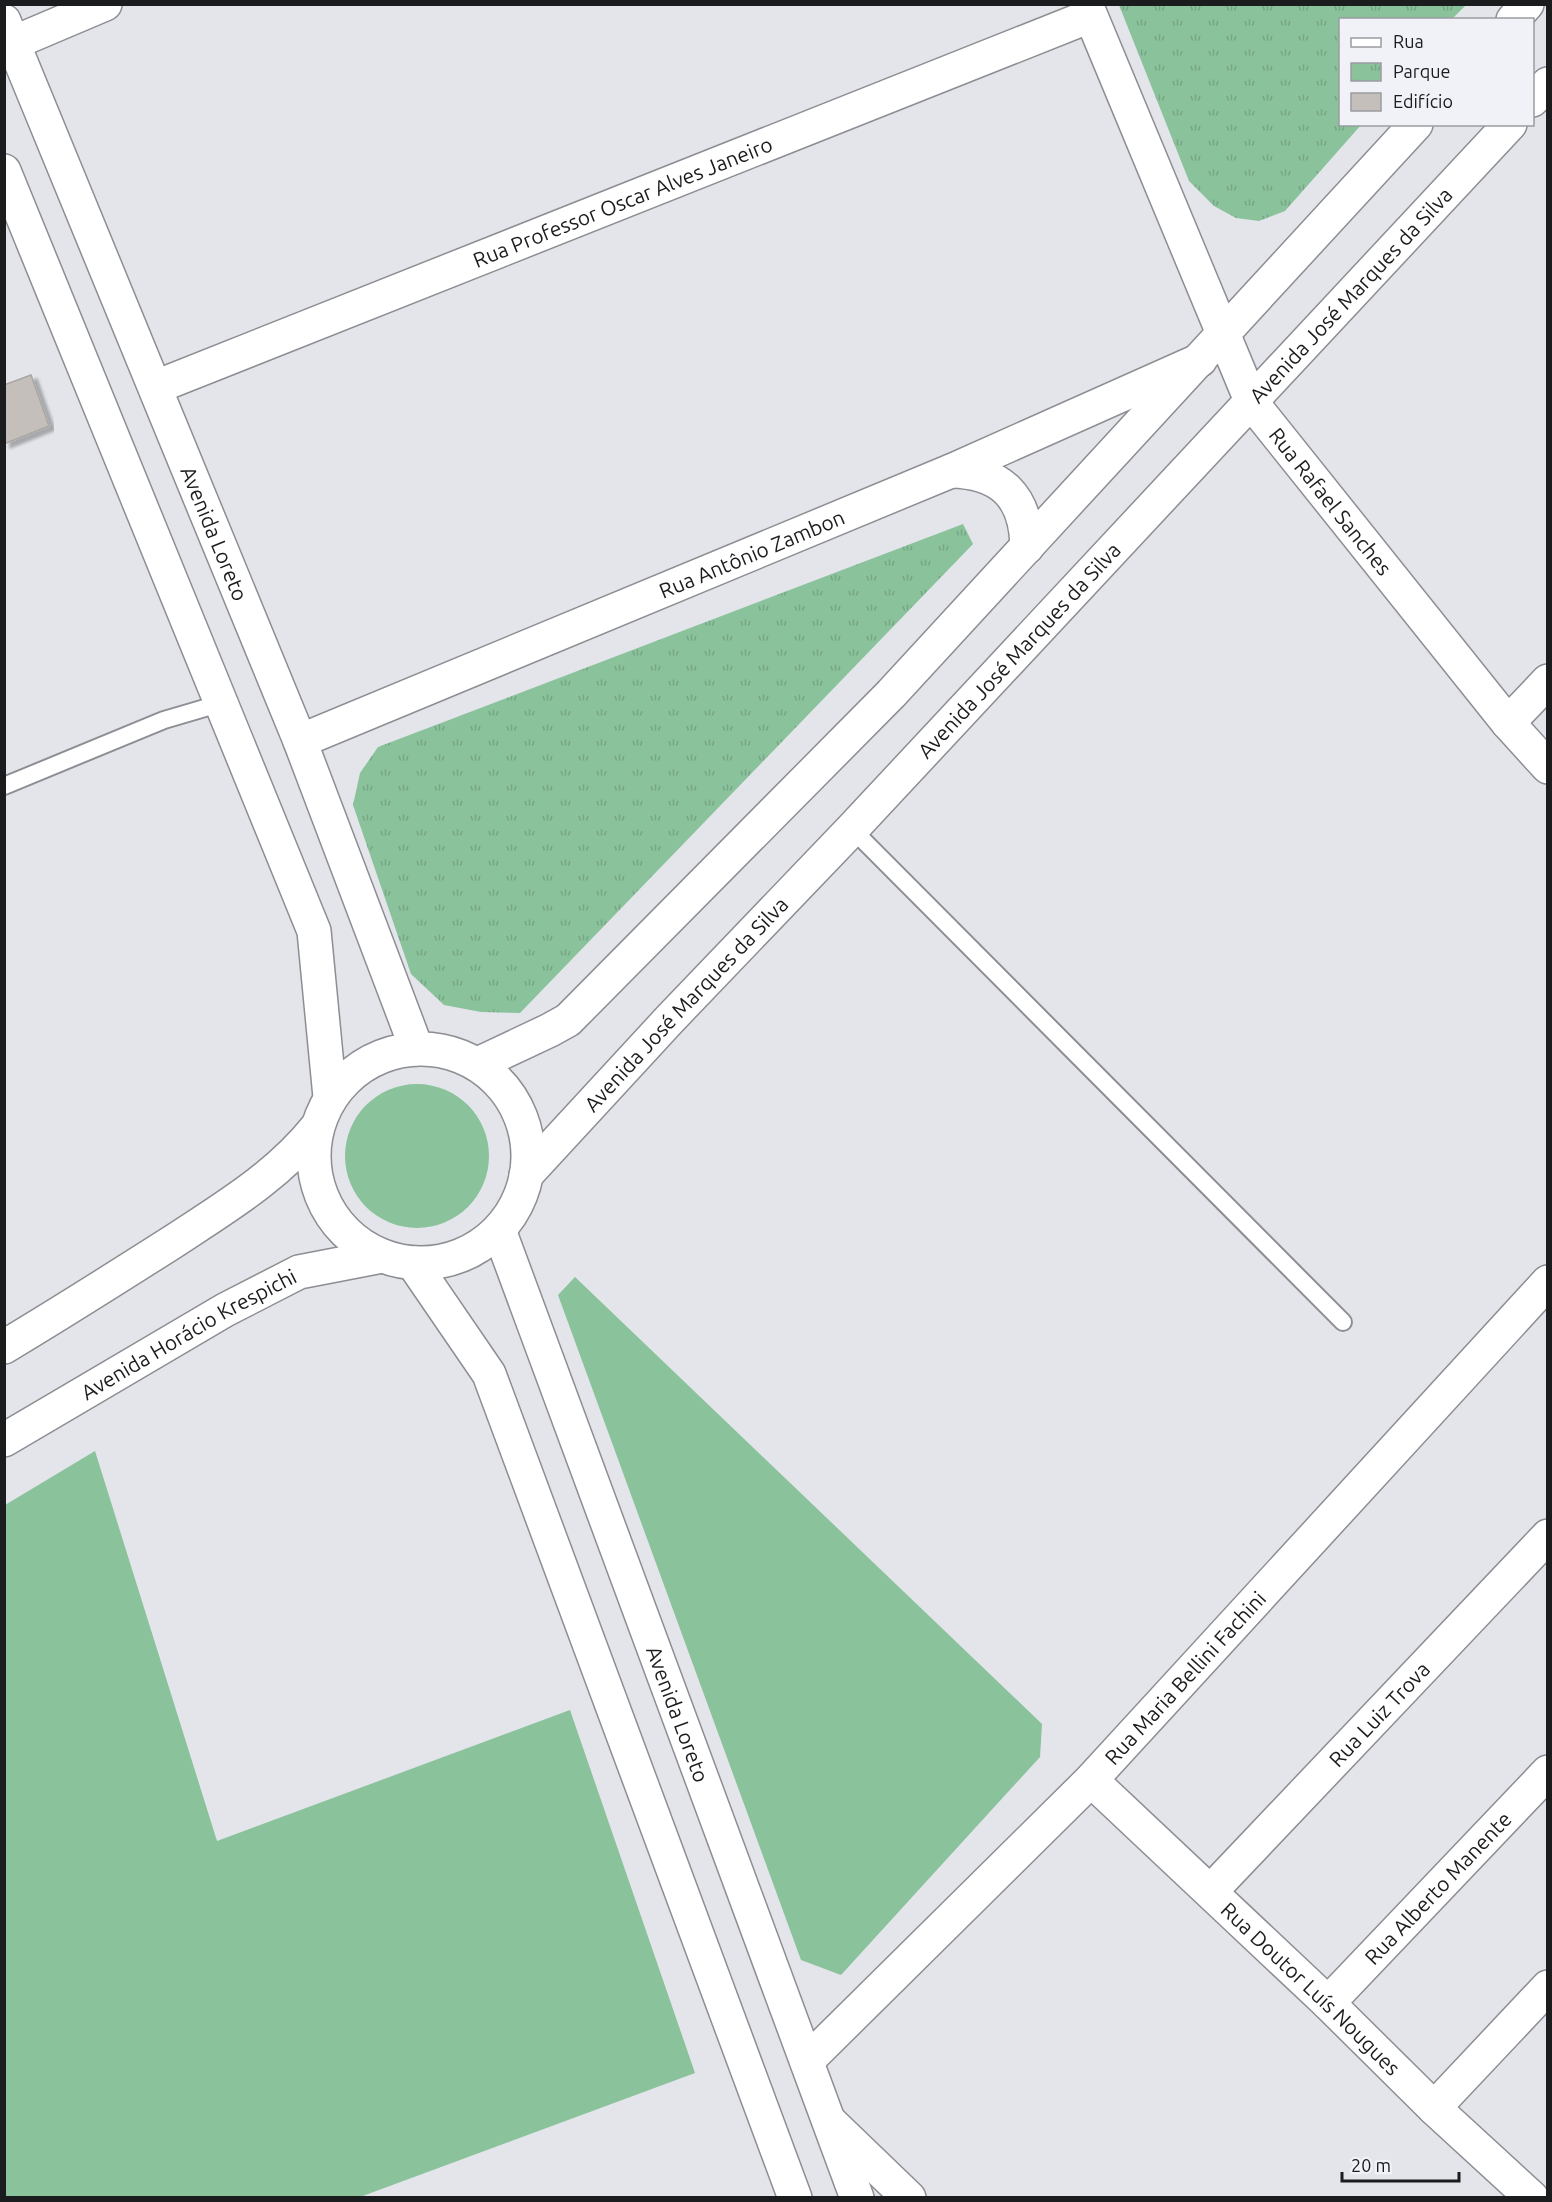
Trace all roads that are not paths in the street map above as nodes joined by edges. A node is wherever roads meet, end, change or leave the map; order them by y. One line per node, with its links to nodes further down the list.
1 (105, 4): 5 (street)
2 (1527, 4): 4 (street)
3 (1088, 10): 11 (street, Rua Rafael Sanches); 13 (street, Rua Professor Oscar Alves Janeiro)
4 (1515, 18)
5 (9, 32): 13 (street, Avenida Loreto)
6 (1548, 84): 7 (street)
7 (1534, 99)
8 (1414, 126): 11 (street)
9 (1508, 126): 14 (street, Avenida José Marques da Silva)
10 (4, 171): 18 (street)
11 (1223, 333): 12 (street); 14 (street, Rua Rafael Sanches)
12 (1200, 360): 15 (street, Rua Antônio Zambon); 16 (street)
13 (156, 387): 20 (street, Avenida Loreto)
14 (1252, 402): 19 (street, Rua Rafael Sanches); 23 (street, Avenida José Marques da Silva)
15 (951, 471): 16 (street); 20 (street, Rua Antônio Zambon)
16 (1027, 547): 25 (street)
17 (1548, 681): 19 (street)
18 (222, 703): 22 (lane); 26 (street)
19 (1508, 723): 21 (street, Rua Rafael Sanches)
20 (300, 741): 24 (street, Avenida Loreto)
21 (1548, 767)
22 (4, 786)
23 (852, 830): 28 (street, Avenida José Marques da Silva); 32 (lane)
24 (416, 1047): 25 (street); 26 (street)
25 (478, 1064): 28 (street)
26 (330, 1097): 27 (street)
27 (317, 1127): 30 (street); 33 (street)
28 (526, 1175): 29 (street)
29 (499, 1230): 30 (street); 41 (street, Avenida Loreto)
30 (398, 1260): 34 (street, Avenida Horácio Krespichi); 44 (street)
31 (1548, 1282): 37 (street, Rua Maria Bellini Fachini)
32 (1342, 1322)
33 (4, 1347)
34 (4, 1440)
35 (1548, 1536): 38 (street, Rua Luiz Trova)
36 (1548, 1772): 40 (street, Rua Alberto Manente)
37 (1091, 1780): 38 (street, Rua Doutor Luís Nougues); 41 (street, Rua Maria Bellini Fachini)
38 (1211, 1891): 40 (street, Rua Doutor Luís Nougues)
39 (1548, 1987): 42 (street)
40 (1328, 2003): 42 (street, Rua Doutor Luís Nougues)
41 (808, 2060): 43 (street, Avenida Loreto)
42 (1434, 2108): 47 (street, Rua Doutor Luís Nougues)
43 (829, 2121): 45 (street, Avenida Loreto); 46 (street)
44 (795, 2198)
45 (857, 2198)
46 (909, 2198)
47 (1532, 2198)

